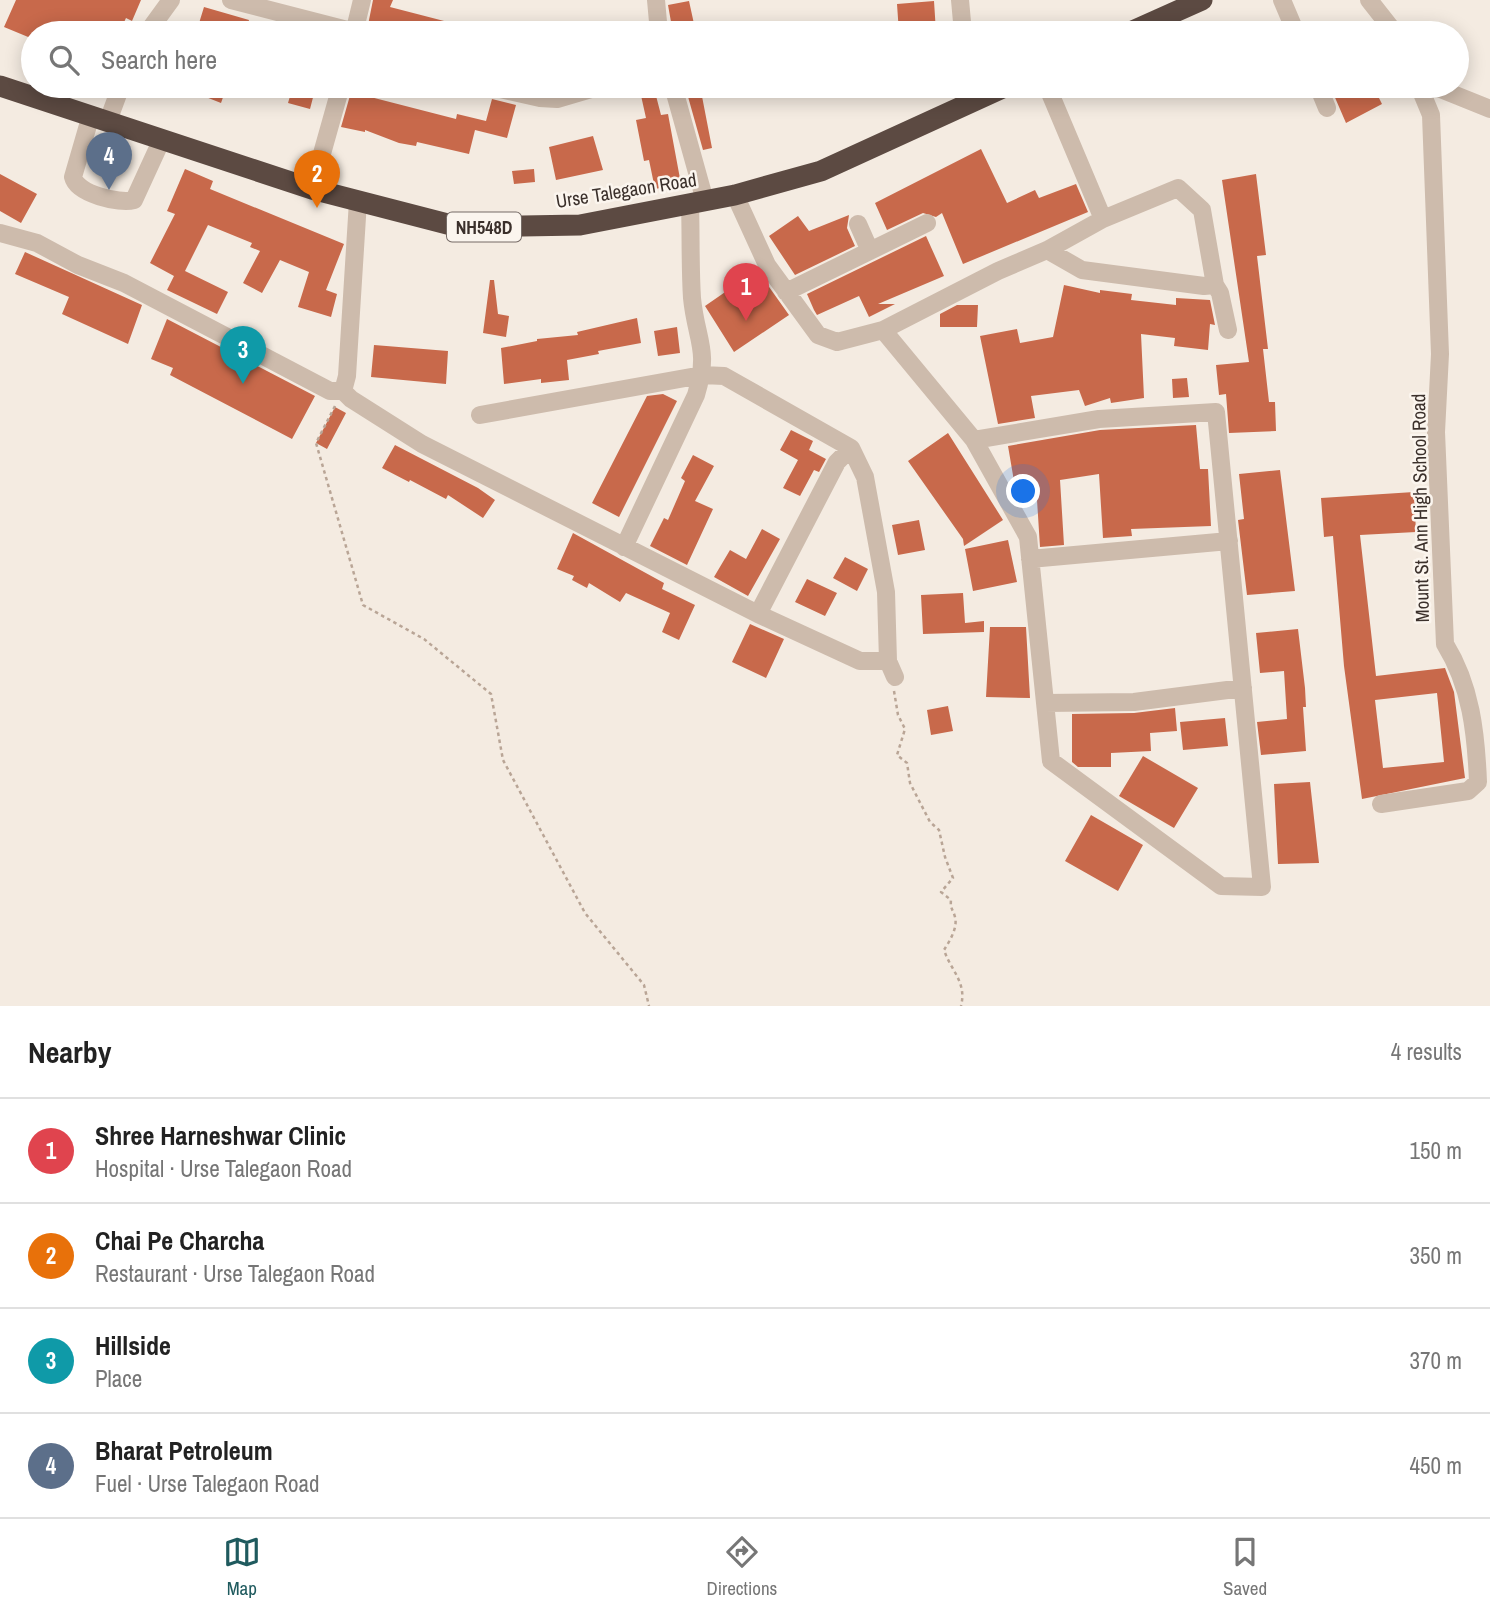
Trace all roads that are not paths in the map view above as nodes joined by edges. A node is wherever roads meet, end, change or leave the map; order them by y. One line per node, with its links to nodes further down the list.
1 (171, 0): 9 (street)
2 (231, 0): 10 (street)
3 (362, 0): 11 (street)
4 (656, 0): 12 (street)
5 (960, 0): 13 (street)
6 (1202, 0): 14 (highway)
7 (1282, 0): 15 (street)
8 (1369, 0): 16 (street)
9 (156, 21)
10 (310, 21)
11 (358, 21)
12 (658, 21)
13 (962, 21)
14 (1155, 21)
15 (1291, 21)
16 (1386, 21)
17 (0, 86): 18 (highway, Urse Talegaon Road / NH548D)
18 (21, 93)
19 (37, 98): 32 (highway, Urse Talegaon Road / NH548D)
20 (113, 98): 32 (street)
21 (338, 98): 34 (street)
22 (536, 98): 23 (street)
23 (559, 98)
24 (675, 98): 37 (street)
25 (959, 98): 35 (highway, Urse Talegaon Road / NH548D)
26 (1052, 98): 38 (street)
27 (1323, 98): 30 (street)
28 (1424, 98): 59 (street, Mount St. Ann High School Road)
29 (1463, 98): 31 (street)
30 (1327, 108)
31 (1490, 109)
32 (99, 118): 33 (highway, Urse Talegaon Road / NH548D); 33 (street)
33 (162, 139): 34 (highway, Urse Talegaon Road / NH548D)
34 (312, 189): 36 (highway, Urse Talegaon Road / NH548D)
35 (735, 195): 37 (highway, Urse Talegaon Road / NH548D); 45 (street)
36 (358, 201): 37 (highway, Urse Talegaon Road / NH548D); 49 (street)
37 (697, 202): 48 (street)
38 (1103, 219): 42 (street); 44 (street)
39 (927, 223): 43 (street)
40 (858, 224): 43 (street)
41 (0, 233): 49 (street)
42 (1047, 250): 44 (street); 46 (street)
43 (870, 251): 45 (street)
44 (1215, 285): 47 (street)
45 (786, 292): 46 (street)
46 (883, 330): 51 (street)
47 (1228, 330)
48 (702, 375): 50 (street); 52 (street); 54 (street)
49 (343, 391): 54 (street)
50 (480, 415)
51 (974, 440): 53 (street); 55 (street)
52 (851, 448): 56 (street); 56 (street)
53 (1229, 541): 55 (street); 57 (street)
54 (624, 547): 56 (street)
55 (1030, 559): 58 (street)
56 (758, 614)
57 (1243, 688): 58 (street); 58 (street)
58 (1045, 703)
59 (1381, 804)

